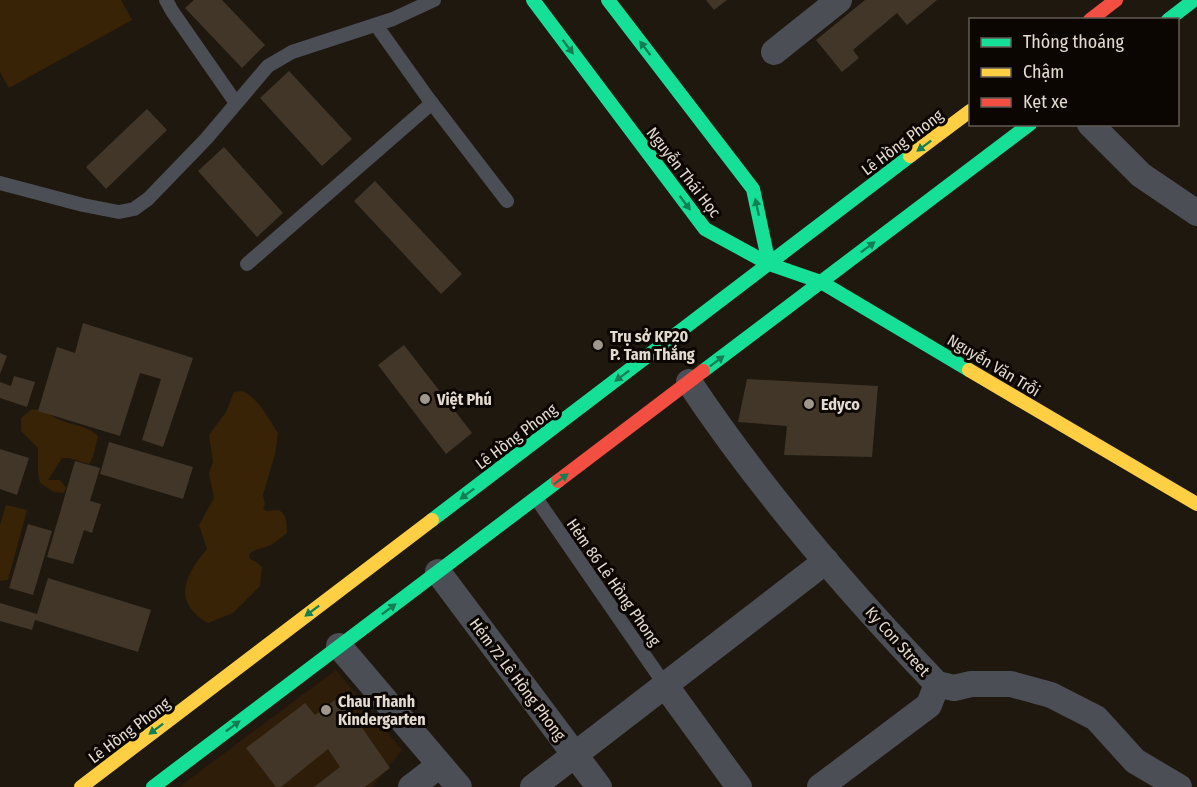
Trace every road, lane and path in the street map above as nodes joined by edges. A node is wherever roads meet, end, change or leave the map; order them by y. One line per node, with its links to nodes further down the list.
1 (166, 0): 13 (lane)
2 (434, 0): 8 (lane)
3 (533, 0): 22 (main road, Nguyễn Thái Học, one-way to 22)
4 (608, 0): 22 (main road, one-way to 4)
5 (839, 0): 12 (street)
6 (1116, 0): 9 (main road)
7 (1194, 0): 10 (main road)
8 (416, 4): 11 (lane)
9 (1093, 18)
10 (1171, 18)
11 (376, 25): 13 (lane); 14 (lane)
12 (774, 52)
13 (236, 103): 18 (lane)
14 (432, 103): 19 (lane); 21 (lane)
15 (969, 112): 22 (main road, Lê Hồng Phong, one-way to 22)
16 (1026, 126): 23 (main road, one-way to 16)
17 (1092, 126): 20 (street)
18 (0, 183)
19 (507, 201)
20 (1197, 213)
21 (247, 264)
22 (769, 264): 23 (main road, Nguyễn Văn Trỗi); 34 (main road, Lê Hồng Phong, one-way to 34)
23 (821, 282): 24 (main road, one-way to 23); 26 (main road, Nguyễn Văn Trỗi)
24 (688, 382): 25 (main road, one-way to 24); 27 (street, Ky Con Street)
25 (536, 498): 28 (main road); 31 (lane, Hẻm 86 Lê Hồng Phong)
26 (1197, 504)
27 (826, 561): 30 (street, Ky Con Street); 31 (street)
28 (438, 572): 29 (main road, one-way to 28); 32 (street, Hẻm 72 Lê Hồng Phong)
29 (350, 634): 33 (street); 35 (main road, one-way to 29)
30 (937, 684): 41 (street); 42 (street, Ky Con Street)
31 (665, 685): 32 (street); 40 (street)
32 (575, 755): 38 (street); 39 (street, Hẻm 72 Lê Hồng Phong)
33 (440, 765): 36 (street); 37 (street)
34 (81, 787)
35 (153, 787)
36 (411, 787)
37 (459, 787)
38 (533, 787)
39 (599, 787)
40 (739, 787)
41 (820, 787)
42 (1179, 787)

